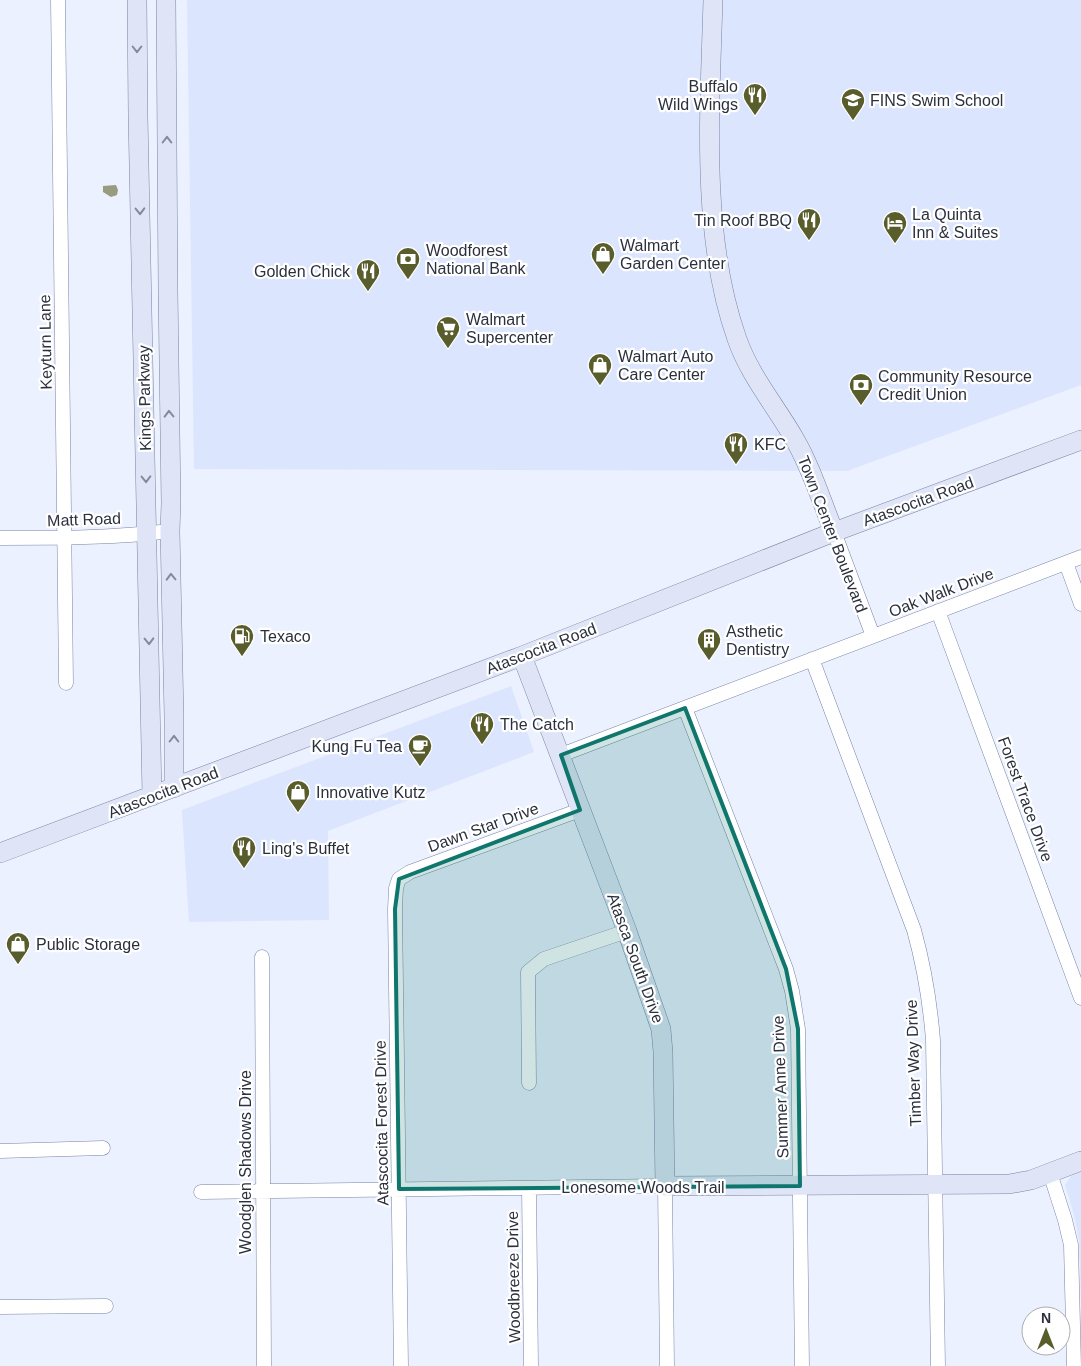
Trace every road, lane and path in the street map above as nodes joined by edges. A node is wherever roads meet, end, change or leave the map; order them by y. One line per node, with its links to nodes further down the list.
1 (58, 0): 10 (street, Keyturn Lane)
2 (137, 0): 8 (street, Kings Parkway, one-way to 8)
3 (166, 0): 6 (street, Kings Parkway, one-way to 3)
4 (714, 0): 7 (street, Town Center Boulevard)
5 (1081, 440): 7 (street, Atascocita Road)
6 (170, 531): 8 (street, Matt Road); 21 (street, Kings Parkway, one-way to 6)
7 (834, 532): 15 (street, Town Center Boulevard); 16 (street, Atascocita Road)
8 (148, 534): 10 (street, Matt Road); 22 (street, Kings Parkway, one-way to 22)
9 (0, 538): 10 (street, Matt Road)
10 (65, 538): 18 (street, Keyturn Lane)
11 (1081, 557): 12 (street, Oak Walk Drive)
12 (1066, 563): 13 (street); 14 (street, Oak Walk Drive)
13 (1081, 604)
14 (938, 611): 15 (street, Oak Walk Drive); 28 (street, Forest Trace Drive)
15 (872, 636): 17 (street, Oak Walk Drive)
16 (522, 656): 20 (street, Atasca South Drive); 21 (street, Atascocita Road)
17 (812, 659): 19 (street, Oak Walk Drive); 34 (street, Timber Way Drive)
18 (66, 683)
19 (686, 708): 20 (street, Oak Walk Drive); 36 (street, Summer Anne Drive)
20 (561, 755): 23 (street, Atasca South Drive)
21 (174, 788): 22 (street, Atascocita Road)
22 (152, 796): 24 (street, Atascocita Road)
23 (580, 810): 25 (street, Dawn Star Drive); 26 (street, Atasca South Drive)
24 (0, 853)
25 (399, 879): 38 (street, Atascocita Forest Drive)
26 (627, 931): 29 (street); 35 (street, Atasca South Drive)
27 (262, 957): 39 (street, Woodglen Shadows Drive)
28 (1081, 998)
29 (528, 1083)
30 (103, 1148): 31 (street)
31 (0, 1151)
32 (1081, 1161): 33 (street, Lonesome Woods Trail)
33 (1050, 1173): 34 (street, Lonesome Woods Trail); 49 (street)
34 (934, 1184): 36 (street, Lonesome Woods Trail); 48 (street, Timber Way Drive)
35 (665, 1186): 36 (street, Lonesome Woods Trail); 37 (street, Lonesome Woods Trail); 46 (street, Atasca South Drive)
36 (800, 1186): 47 (street, Summer Anne Drive)
37 (530, 1188): 38 (street, Lonesome Woods Trail); 45 (street, Woodbreeze Drive)
38 (399, 1189): 39 (street, Lonesome Woods Trail); 44 (street, Atascocita Forest Drive)
39 (262, 1191): 40 (street, Lonesome Woods Trail); 43 (street, Woodglen Shadows Drive)
40 (201, 1192)
41 (106, 1306): 42 (street)
42 (0, 1307)
43 (264, 1366)
44 (401, 1366)
45 (531, 1366)
46 (667, 1366)
47 (802, 1366)
48 (938, 1366)
49 (1074, 1366)

